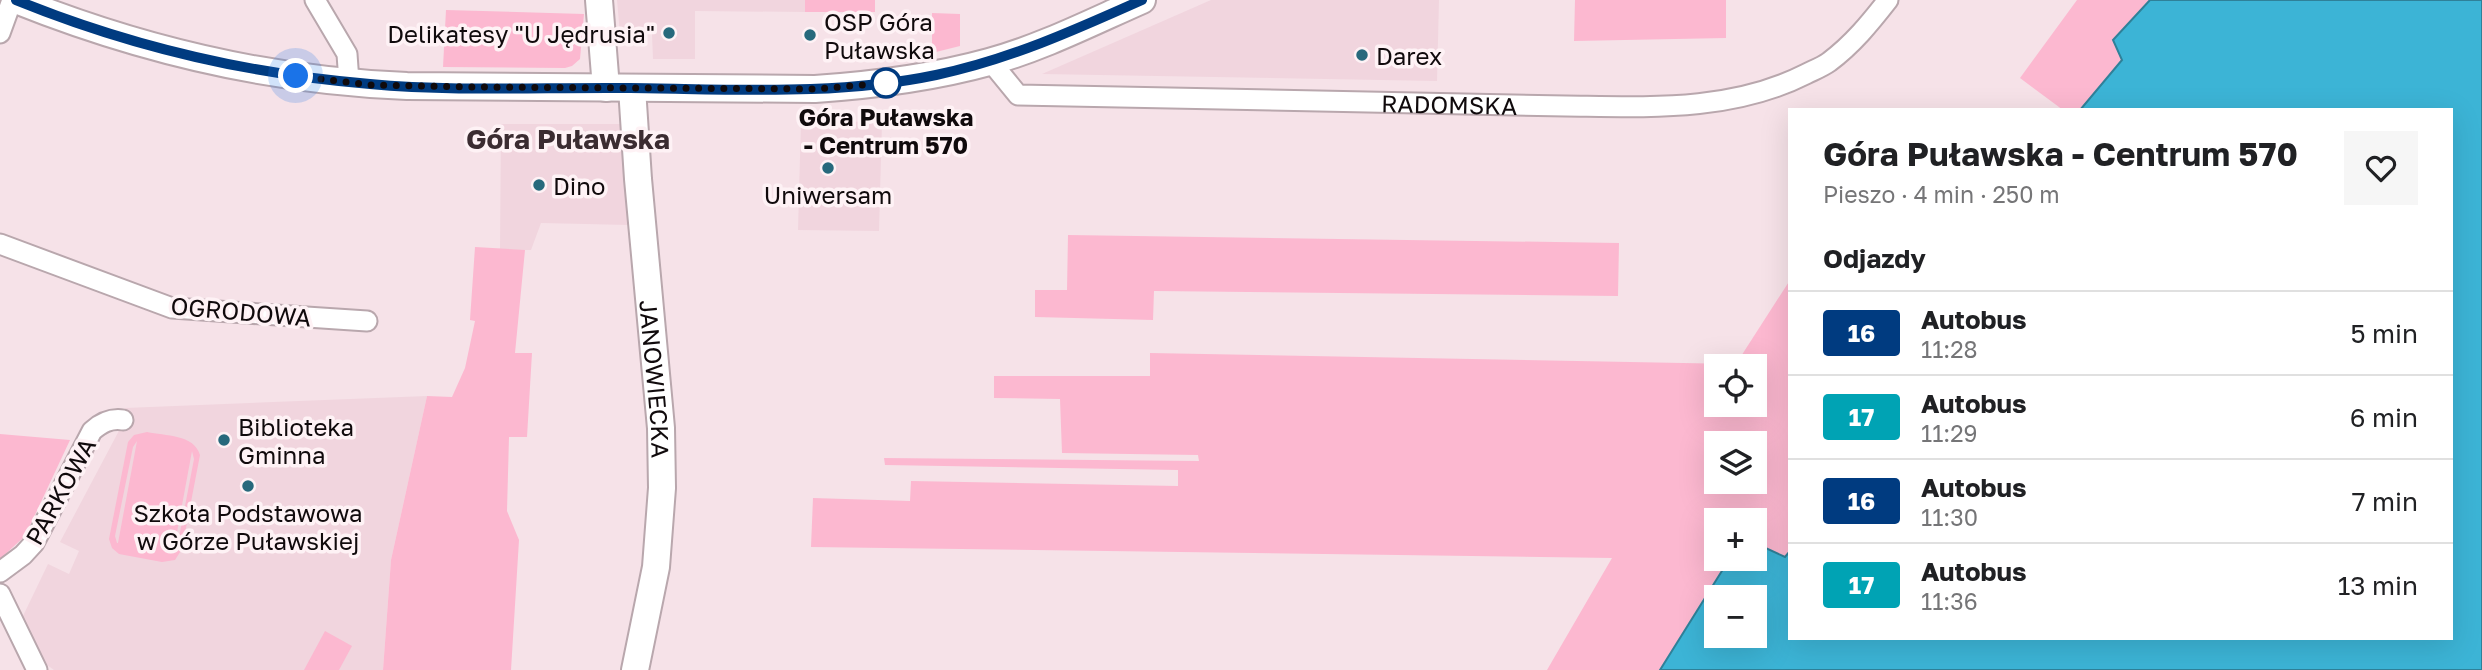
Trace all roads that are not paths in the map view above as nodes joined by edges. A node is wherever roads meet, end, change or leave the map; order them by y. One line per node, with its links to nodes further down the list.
1 (14, 0): 6 (street); 8 (main road)
2 (315, 0): 8 (street)
3 (599, 0): 9 (main road, JANOWIECKA)
4 (1142, 0): 7 (main road)
5 (1888, 0): 7 (street, RADOMSKA)
6 (0, 33)
7 (991, 62): 9 (main road)
8 (349, 82): 9 (main road)
9 (619, 88): 16 (main road, JANOWIECKA)
10 (0, 244): 11 (street, OGRODOWA)
11 (367, 321)
12 (123, 420): 13 (street, PARKOWA)
13 (0, 572)
14 (0, 594): 15 (street)
15 (37, 670)
16 (635, 670)

